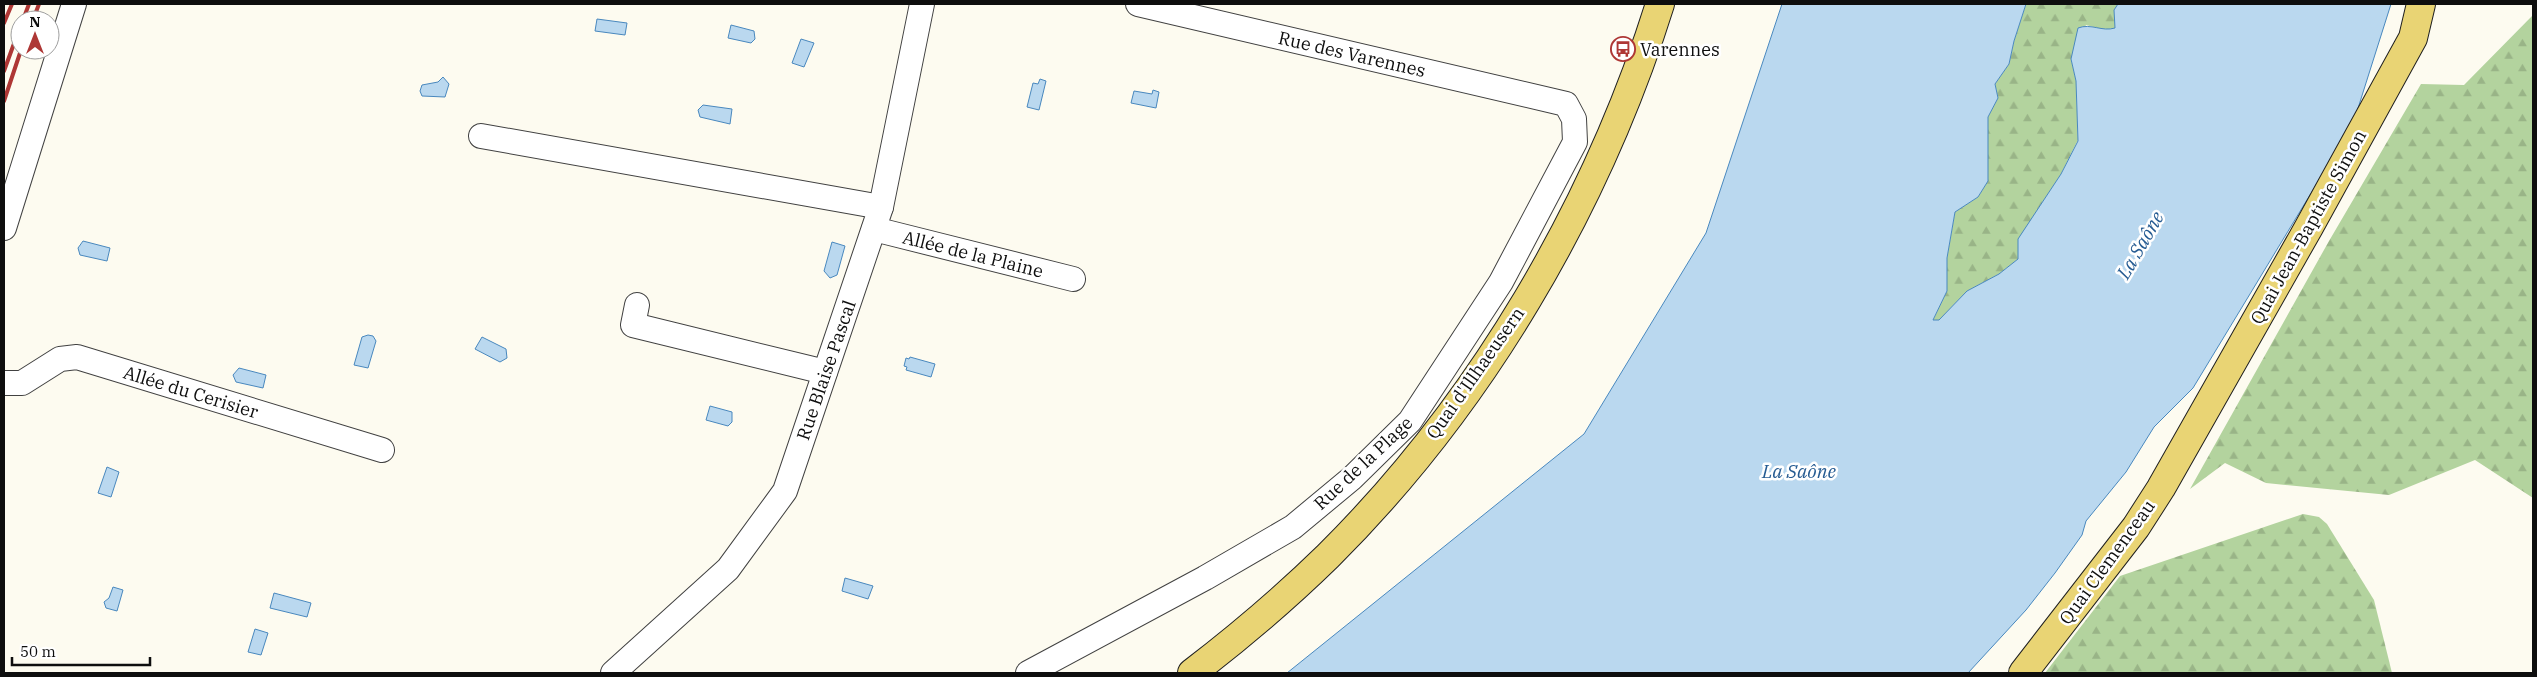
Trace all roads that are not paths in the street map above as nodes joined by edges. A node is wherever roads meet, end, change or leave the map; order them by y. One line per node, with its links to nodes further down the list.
1 (74, 4): 9 (street)
2 (922, 4): 8 (street, Rue Blaise Pascal)
3 (1138, 4): 6 (street, Rue des Varennes)
4 (1660, 4): 19 (main road, Quai d'Illhaeusern)
5 (2421, 4): 15 (main road, Quai Jean-Baptiste Simon)
6 (1566, 104): 18 (street, Rue de la Plage)
7 (481, 136): 8 (street)
8 (881, 207): 10 (street, Rue Blaise Pascal)
9 (4, 228)
10 (874, 230): 11 (street, Allée de la Plaine); 13 (street, Rue Blaise Pascal)
11 (1073, 280)
12 (638, 305): 13 (street)
13 (826, 372): 17 (street, Rue Blaise Pascal)
14 (4, 383): 16 (street, Allée du Cerisier)
15 (2185, 446): 20 (main road, Quai Clemenceau)
16 (382, 450)
17 (613, 673)
18 (1028, 673)
19 (1192, 673)
20 (2023, 673)

